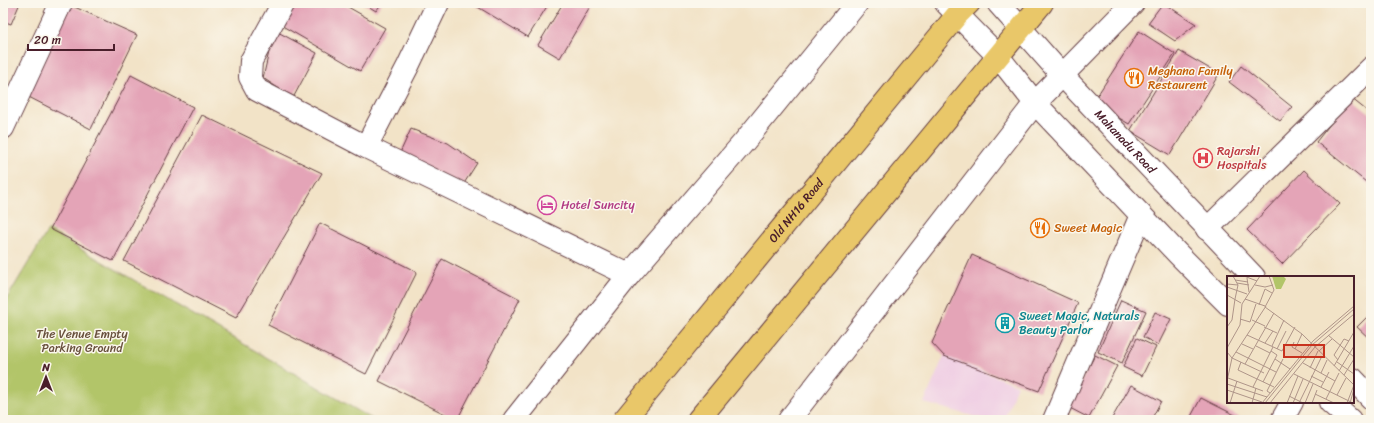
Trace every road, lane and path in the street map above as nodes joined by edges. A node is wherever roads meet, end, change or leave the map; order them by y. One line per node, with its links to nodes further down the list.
1 (61, 3): 14 (street)
2 (283, 3): 15 (street)
3 (438, 3): 15 (street)
4 (857, 3): 18 (street)
5 (998, 3): 9 (street, Mahanadu Road)
6 (1042, 3): 9 (main road)
7 (1133, 3): 12 (street)
8 (957, 7): 10 (street); 26 (main road, Old NH16 Road)
9 (1020, 29): 10 (main road); 12 (street, Mahanadu Road)
10 (998, 55): 13 (street); 27 (main road)
11 (1371, 68): 17 (street)
12 (1062, 75): 13 (street); 17 (street, Mahanadu Road)
13 (1035, 103): 16 (street); 28 (street)
14 (3, 128)
15 (366, 147): 18 (street)
16 (1142, 215): 20 (street); 29 (street)
17 (1208, 229): 19 (street, Mahanadu Road)
18 (629, 276): 25 (street)
19 (1253, 276)
20 (1227, 303)
21 (1354, 380): 22 (street)
22 (1371, 398)
23 (1291, 403): 30 (street)
24 (1331, 403): 31 (street)
25 (514, 420)
26 (624, 420)
27 (698, 420)
28 (789, 420)
29 (1054, 420)
30 (1282, 420)
31 (1350, 420)

